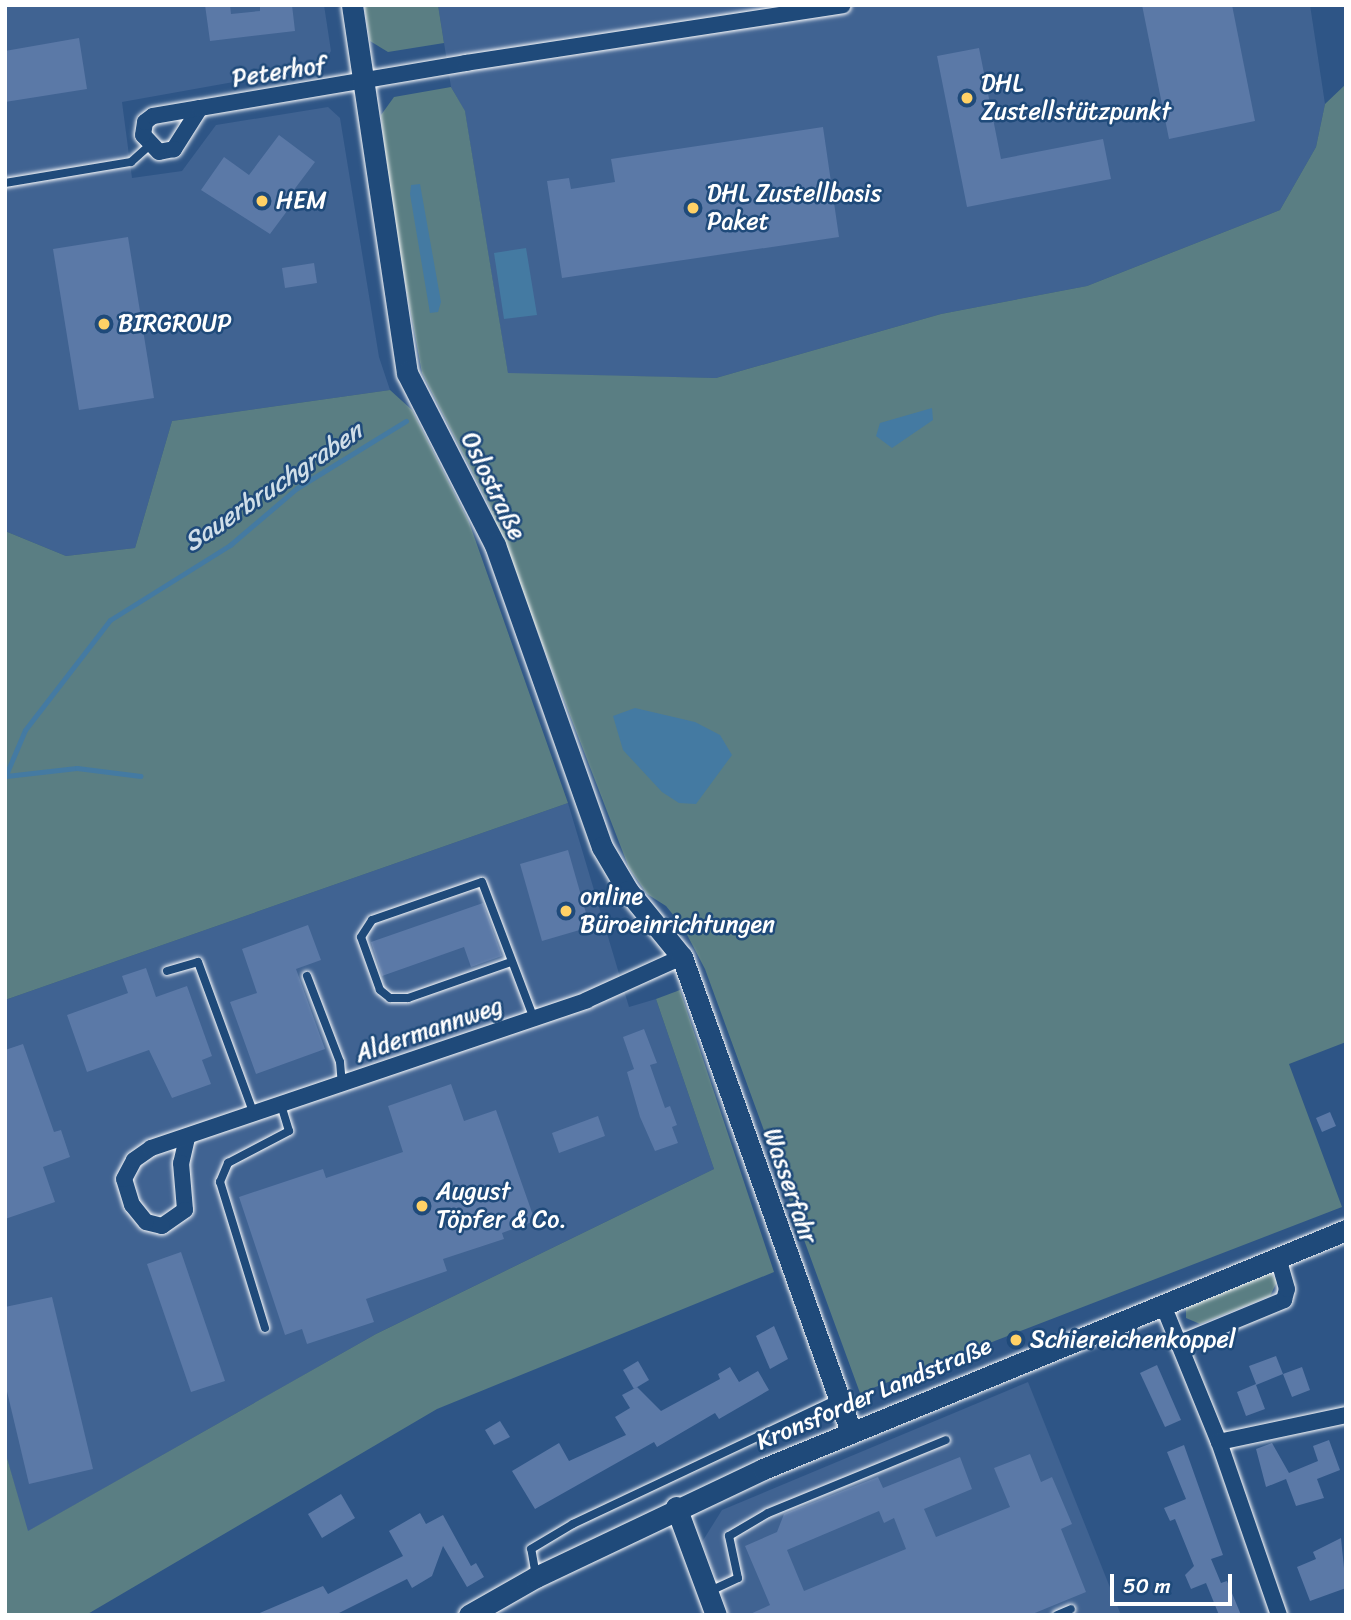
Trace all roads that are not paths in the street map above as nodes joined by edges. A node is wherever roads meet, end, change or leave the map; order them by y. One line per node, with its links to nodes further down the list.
1 (352, 5): 3 (street, Oslostraße)
2 (843, 5): 3 (street, Peterhof)
3 (365, 80): 4 (street, Peterhof); 7 (street, Oslostraße)
4 (200, 108): 5 (street); 5 (street, Peterhof)
5 (149, 146): 6 (lane)
6 (5, 183)
7 (682, 957): 11 (street, Aldermannweg); 21 (street, Wasserfahr)
8 (511, 961): 8 (lane); 11 (lane)
9 (167, 971): 14 (lane)
10 (307, 976): 12 (lane)
11 (534, 1019): 12 (street, Aldermannweg)
12 (342, 1084): 13 (street, Aldermannweg)
13 (281, 1105): 14 (street, Aldermannweg); 19 (lane)
14 (254, 1114): 15 (street, Aldermannweg)
15 (187, 1138): 15 (street, Aldermannweg)
16 (1346, 1230): 17 (street, Kronsforder Landstraße)
17 (1278, 1258): 18 (street, Kronsforder Landstraße); 20 (street)
18 (1163, 1305): 20 (street); 23 (street, Kronsforder Landstraße)
19 (265, 1328)
20 (1178, 1344): 25 (street)
21 (838, 1399): 23 (street, Wasserfahr); 27 (lane, Kronsforder Landstraße)
22 (1346, 1415): 25 (street)
23 (851, 1432): 26 (street, Kronsforder Landstraße)
24 (946, 1440): 28 (lane)
25 (1219, 1442): 33 (street)
26 (676, 1507): 27 (street, Kronsforder Landstraße); 28 (street)
27 (536, 1577): 30 (street, Kronsforder Landstraße)
28 (708, 1592): 31 (street)
29 (1071, 1609): 32 (lane)
30 (468, 1615)
31 (716, 1615)
32 (1057, 1615)
33 (1279, 1615)

